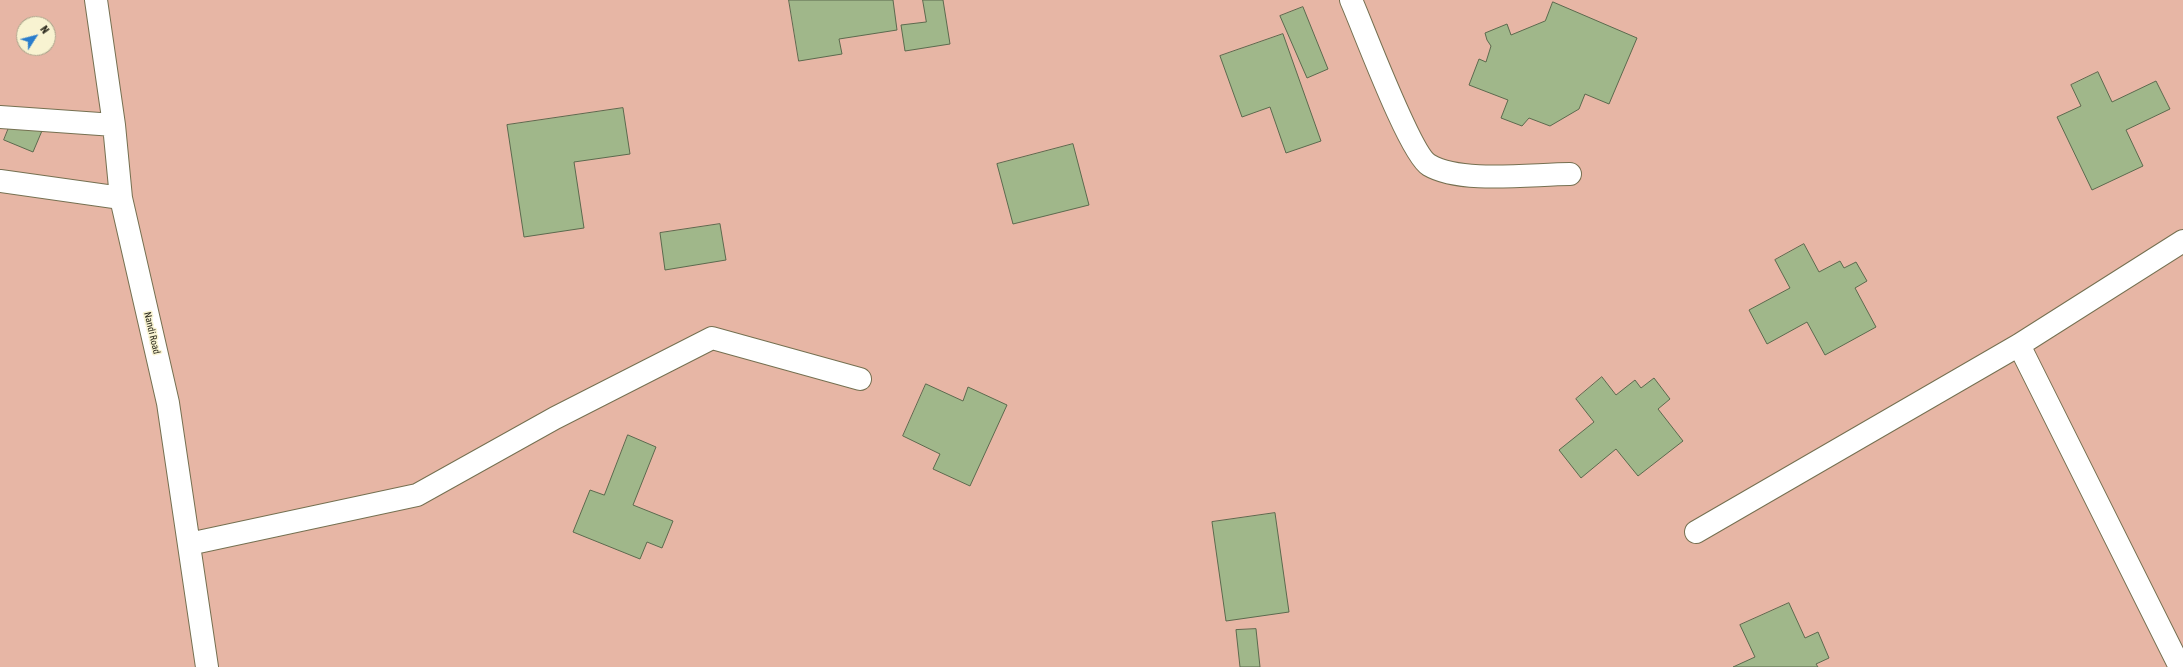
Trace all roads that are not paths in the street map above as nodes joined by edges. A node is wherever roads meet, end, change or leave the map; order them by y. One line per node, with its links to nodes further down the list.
1 (96, 0): 4 (street, Nandi Road)
2 (1351, 0): 5 (street)
3 (0, 117): 4 (street)
4 (114, 126): 7 (street, Nandi Road)
5 (1570, 174)
6 (0, 181): 7 (street)
7 (121, 198): 12 (street, Nandi Road)
8 (2183, 241): 9 (street)
9 (2019, 345): 11 (street); 14 (street)
10 (860, 379): 12 (street)
11 (1696, 532)
12 (189, 544): 13 (street, Nandi Road)
13 (207, 667)
14 (2180, 667)

